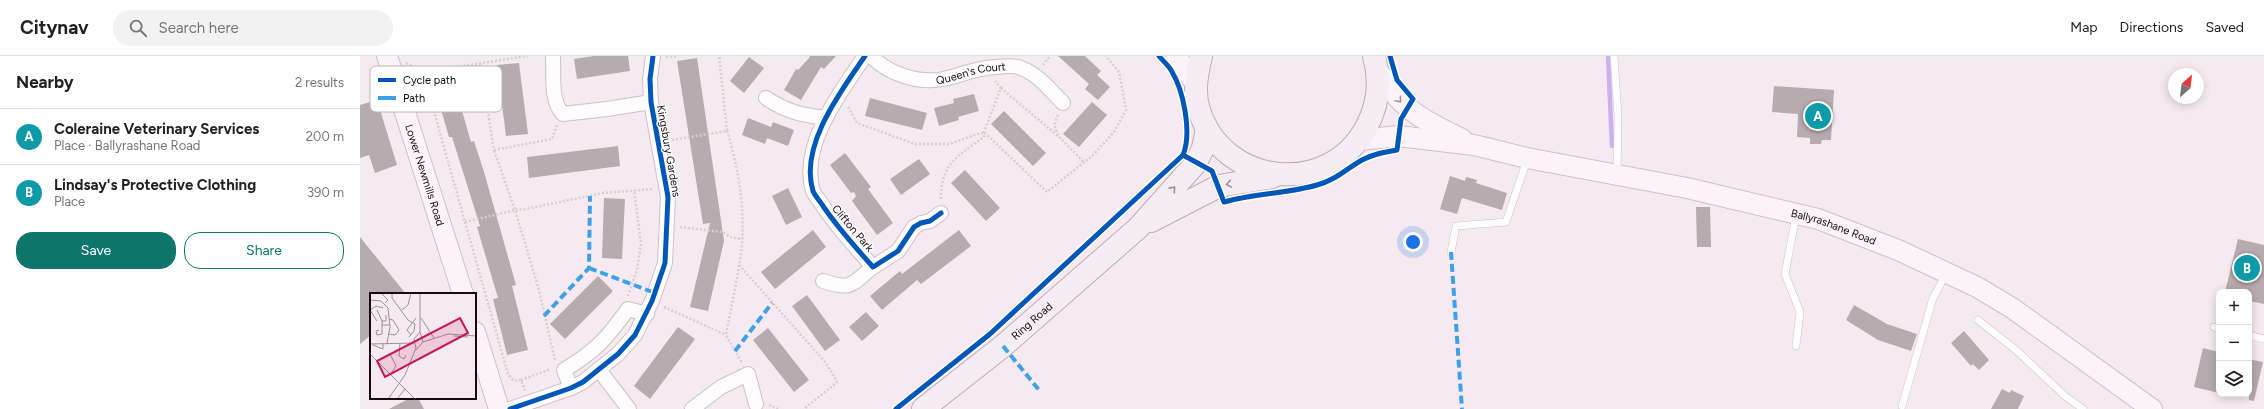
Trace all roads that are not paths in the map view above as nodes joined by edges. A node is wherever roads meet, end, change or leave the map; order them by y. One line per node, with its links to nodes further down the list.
1 (553, 56): 11 (street, Kingsbury Gardens)
2 (653, 56): 11 (street, Kingsbury Gardens)
3 (865, 56): 14 (street, Clifton Park)
4 (870, 56): 12 (street, Queen's Court)
5 (1176, 56): 9 (main road)
6 (1200, 56): 9 (main road)
7 (1614, 56): 19 (lane)
8 (1375, 62): 16 (main road); 17 (main road, Ballyrashane Road, one-way to 17)
9 (1195, 83): 15 (main road)
10 (766, 98): 14 (street)
11 (651, 102): 29 (street, Kingsbury Gardens)
12 (1063, 103)
13 (410, 112): 28 (main road, Lower Newmills Road)
14 (826, 118): 25 (street, Clifton Park)
15 (1207, 129): 20 (main road); 23 (main road, Ring Road, one-way to 15)
16 (1360, 140): 17 (main road, Ballyrashane Road); 20 (main road, Ring Road)
17 (1474, 145): 18 (main road, Ballyrashane Road)
18 (1527, 158): 19 (main road, Ballyrashane Road); 24 (lane)
19 (1617, 174): 22 (main road, Ballyrashane Road)
20 (1282, 176): 23 (main road, Ring Road, one-way to 23)
21 (941, 213): 25 (street, Clifton Park)
22 (1797, 214): 26 (main road, Ballyrashane Road); 34 (lane)
23 (1138, 228): 44 (main road, Ring Road)
24 (1451, 252)
25 (873, 267): 27 (street)
26 (1947, 272): 38 (lane); 39 (main road, Ballyrashane Road)
27 (823, 281)
28 (463, 293)
29 (650, 308): 35 (street, Kingsbury Gardens); 36 (street)
30 (1978, 320): 45 (lane)
31 (476, 335): 40 (main road)
32 (2252, 336): 33 (lane)
33 (2264, 339)
34 (1796, 346)
35 (599, 370): 36 (street, Kingsbury Gardens); 42 (street)
36 (571, 388): 41 (street, Kingsbury Gardens)
37 (756, 404): 43 (street)
38 (1902, 406)
39 (2142, 406)
40 (499, 409)
41 (510, 409)
42 (629, 409)
43 (692, 409)
44 (923, 409)
45 (2083, 409)

